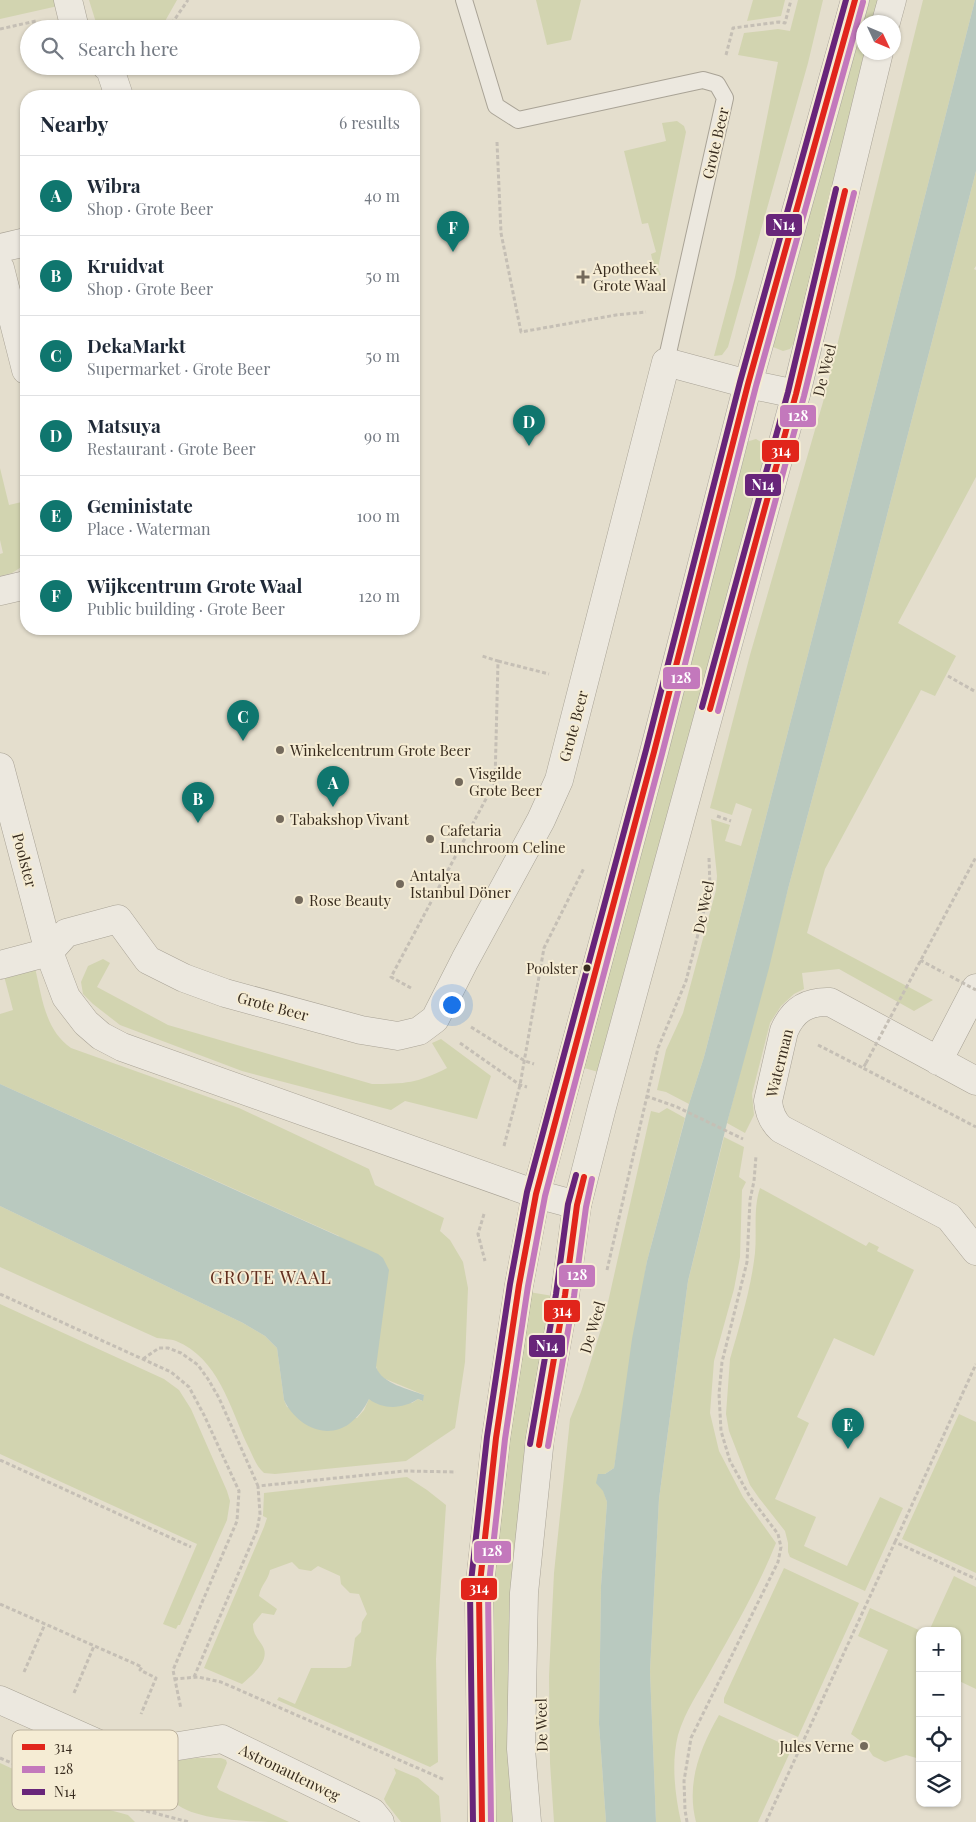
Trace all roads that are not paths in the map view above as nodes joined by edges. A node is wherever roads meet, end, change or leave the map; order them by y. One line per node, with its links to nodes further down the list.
1 (68, 0): 6 (street)
2 (464, 0): 14 (lane, Grote Beer)
3 (855, 0): 15 (street)
4 (892, 0): 5 (street)
5 (888, 15)
6 (73, 20)
7 (877, 60): 16 (street, De Weel)
8 (112, 75): 9 (street)
9 (118, 90)
10 (20, 243): 11 (street)
11 (0, 248)
12 (0, 268): 13 (street)
13 (20, 346)
14 (666, 362): 15 (street); 20 (street, Grote Beer)
15 (748, 384): 16 (street); 25 (street)
16 (796, 394): 26 (street, De Weel)
17 (20, 586): 18 (street)
18 (0, 591)
19 (0, 767): 20 (street, Poolster)
20 (49, 952): 21 (street); 25 (street)
21 (0, 965)
22 (976, 989): 23 (street)
23 (938, 1061): 24 (street, Waterman); 27 (street, Waterman)
24 (976, 1081)
25 (536, 1194): 26 (street); 32 (street)
26 (577, 1205): 33 (street, De Weel)
27 (976, 1251)
28 (0, 1700): 29 (street, Astronautenweg)
29 (68, 1730)
30 (178, 1740): 31 (street, Astronautenweg)
31 (380, 1822)
32 (482, 1822)
33 (527, 1822)

